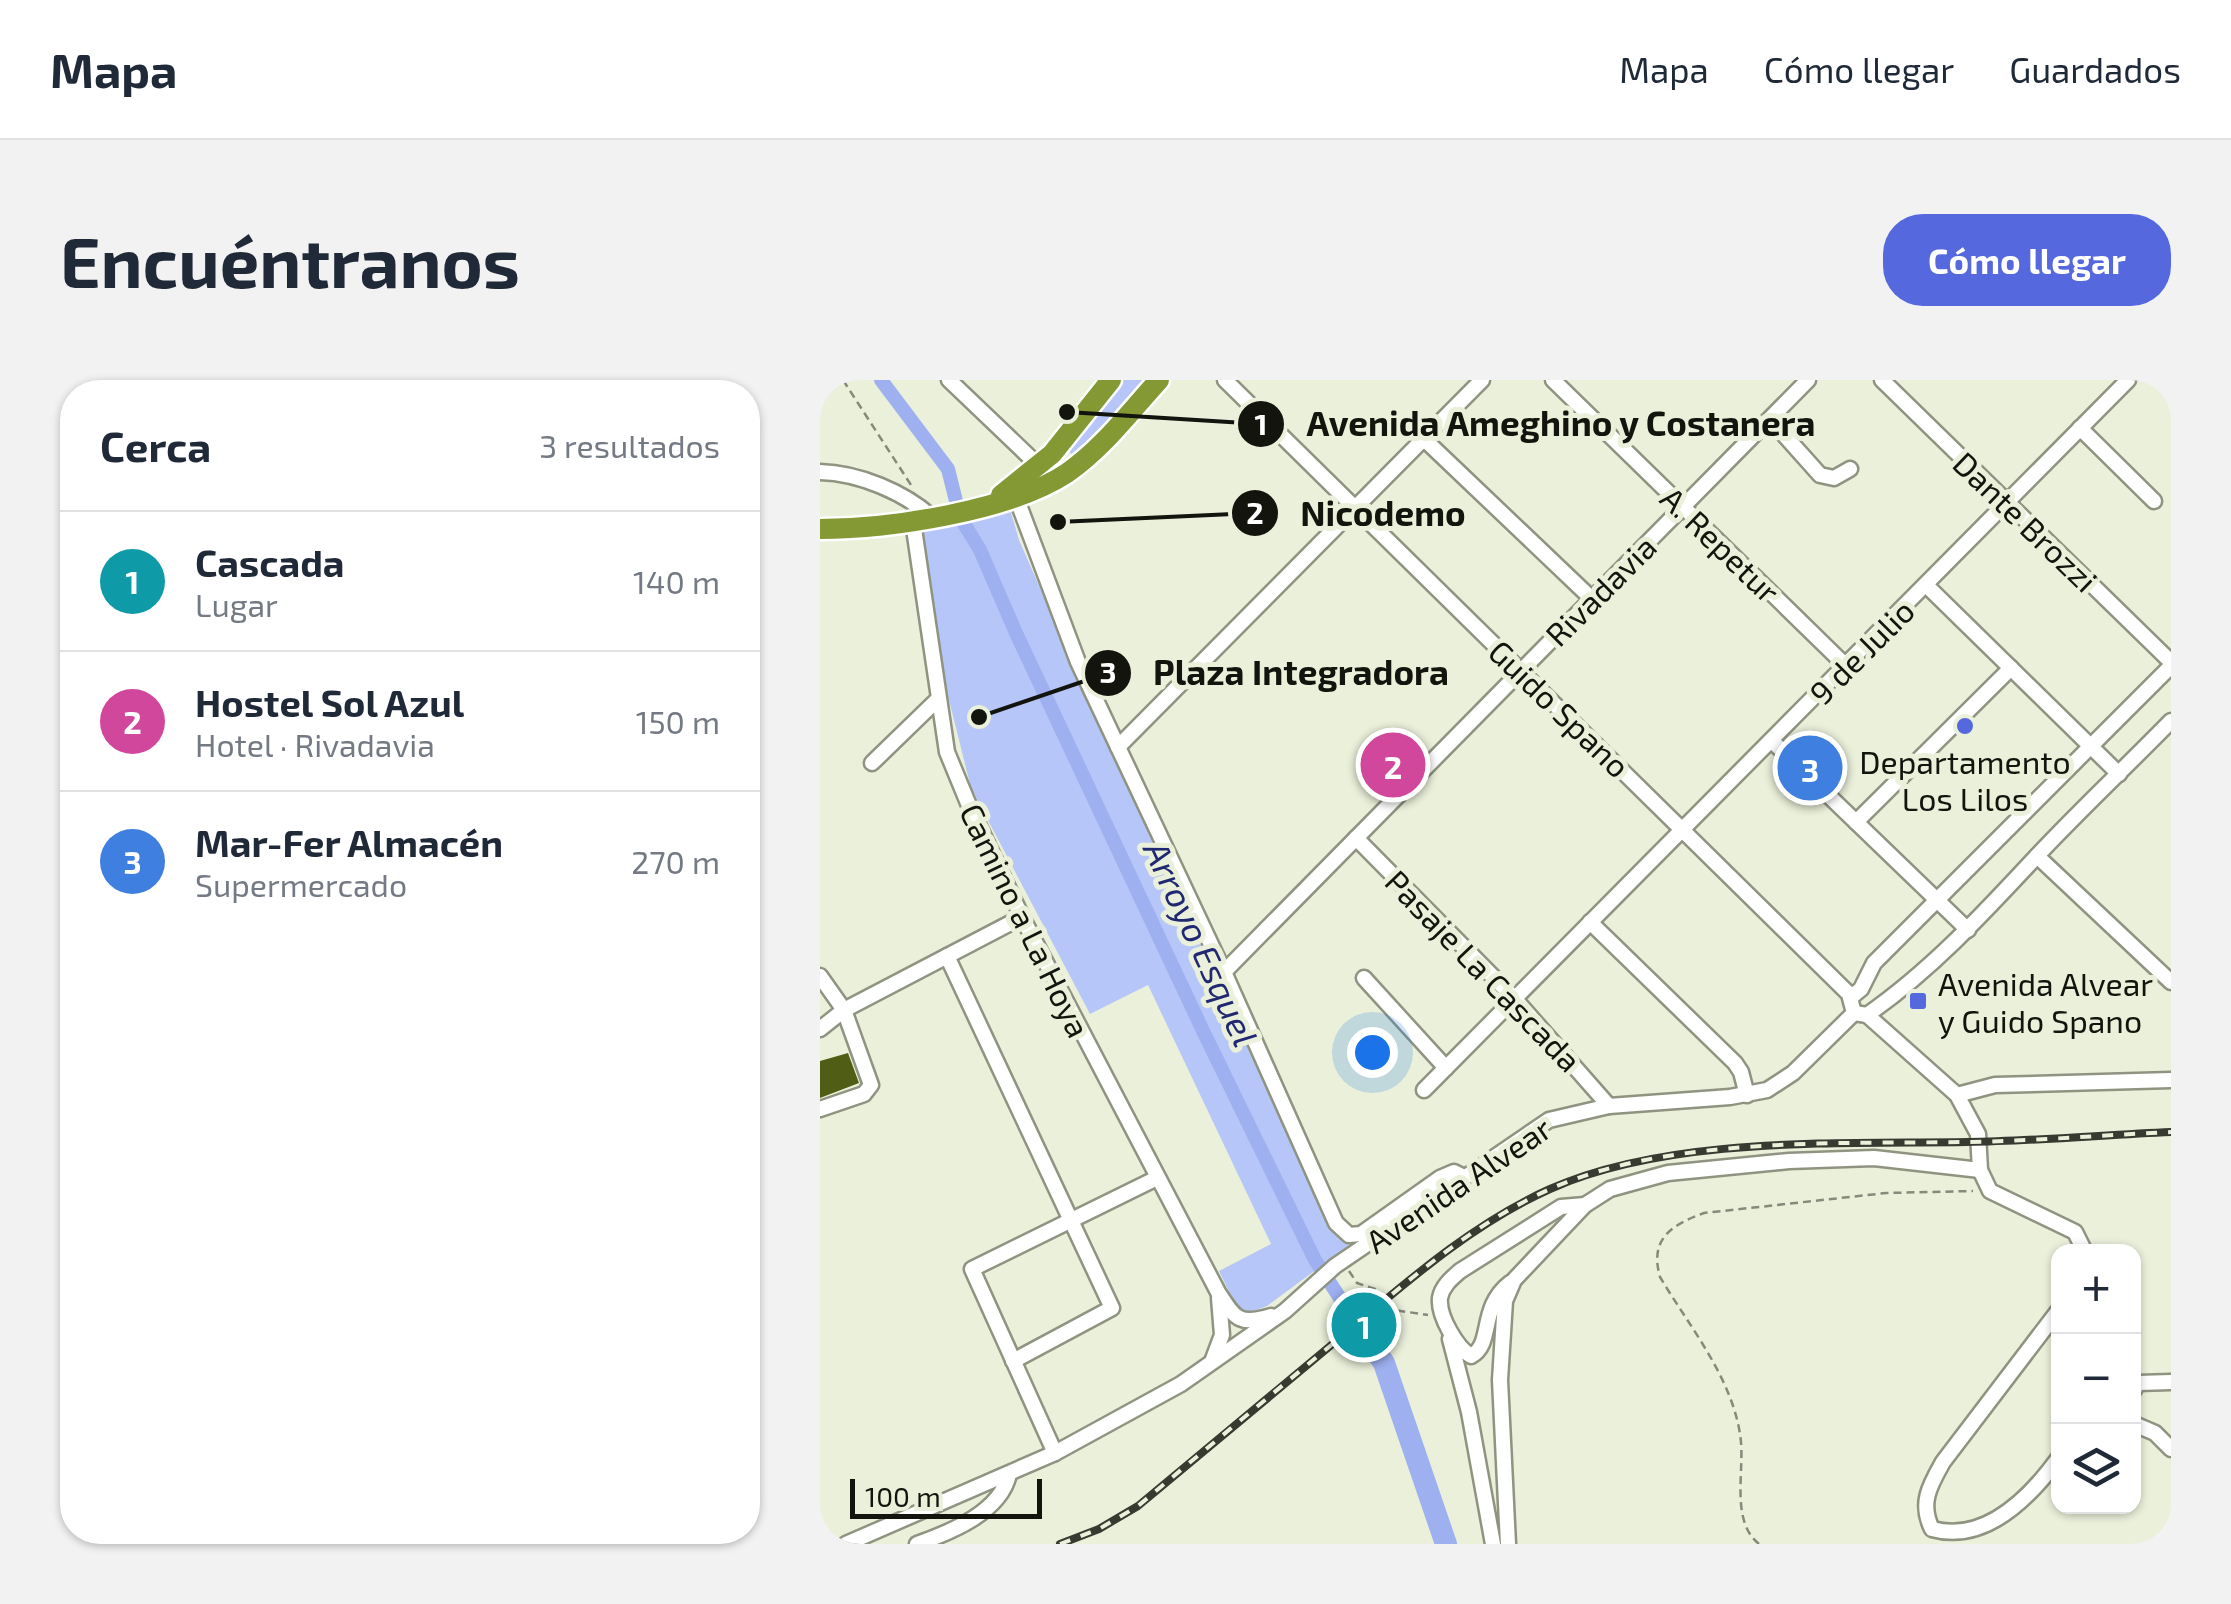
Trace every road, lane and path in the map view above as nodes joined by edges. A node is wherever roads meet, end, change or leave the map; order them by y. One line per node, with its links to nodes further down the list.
1 (843, 380): 18 (path)
2 (949, 380): 14 (street)
3 (1111, 380): 14 (highway)
4 (1159, 380): 17 (highway)
5 (1224, 380): 23 (street, Guido Spano)
6 (1482, 380): 13 (street)
7 (1553, 380): 22 (street, A. Repetur)
8 (1808, 380): 11 (street, Rivadavia)
9 (1882, 380): 21 (street, Dante Brozzi)
10 (2128, 380): 12 (street, 9 de Julio)
11 (1770, 419): 15 (street); 22 (street, Rivadavia)
12 (2080, 428): 19 (street); 21 (street, 9 de Julio)
13 (1424, 438): 23 (street); 27 (street)
14 (1040, 466): 20 (highway)
15 (1850, 468)
16 (820, 472): 18 (street)
17 (1016, 496): 20 (highway); 35 (street)
18 (911, 500): 24 (street)
19 (2154, 501)
20 (991, 502): 24 (highway)
21 (2006, 503): 26 (street, 9 de Julio); 28 (street, Dante Brozzi)
22 (1682, 507): 27 (street, Rivadavia); 29 (street, A. Repetur)
23 (1355, 508): 31 (street, Guido Spano); 35 (street)
24 (923, 520): 25 (highway); 32 (street, Camino a La Hoya)
25 (820, 529)
26 (1926, 585): 29 (street, 9 de Julio); 30 (street)
27 (1592, 599): 31 (street, Rivadavia)
28 (2171, 664): 36 (street)
29 (1846, 666): 34 (street, 9 de Julio)
30 (2011, 668): 36 (street); 39 (street)
31 (1521, 671): 40 (street, Guido Spano); 41 (street, Rivadavia)
32 (937, 700): 37 (street); 44 (street, Camino a La Hoya)
33 (2171, 721): 38 (street, Avenida Alvear)
34 (1772, 741): 39 (street); 40 (street, 9 de Julio)
35 (1118, 746): 48 (street)
36 (2090, 746): 38 (street); 43 (street)
37 (872, 763)
38 (2119, 774): 42 (street, Avenida Alvear)
39 (1856, 822): 43 (street)
40 (1684, 830): 45 (street, 9 de Julio); 52 (street, Guido Spano)
41 (1356, 838): 48 (street, Rivadavia); 53 (street, Pasaje La Cascada)
42 (2037, 856): 46 (street, Avenida Alvear); 51 (street)
43 (1935, 900): 46 (street); 52 (street)
44 (1022, 917): 47 (street); 66 (street, Camino a La Hoya)
45 (1590, 922): 53 (street, 9 de Julio); 60 (street)
46 (1968, 930): 55 (street, Avenida Alvear)
47 (946, 956): 54 (street); 69 (street)
48 (1224, 972): 65 (street)
49 (820, 976): 54 (street)
50 (1364, 978): 57 (street)
51 (2171, 982)
52 (1856, 992): 55 (street); 55 (street, Guido Spano)
53 (1514, 998): 57 (street, 9 de Julio); 62 (street, Pasaje La Cascada)
54 (844, 1010): 56 (street); 63 (street)
55 (1867, 1011): 60 (street, Avenida Alvear); 61 (street)
56 (820, 1029)
57 (1446, 1068): 59 (street, 9 de Julio)
58 (2171, 1080): 61 (street)
59 (1424, 1090)
60 (1747, 1096): 62 (street, Avenida Alvear)
61 (1958, 1096): 64 (street)
62 (1609, 1106): 65 (street, Avenida Alvear)
63 (820, 1108)
64 (1980, 1170): 67 (street); 68 (street)
65 (1464, 1177): 71 (street, Avenida Alvear)
66 (1156, 1178): 69 (street); 73 (street, Camino a La Hoya)
67 (1990, 1190): 70 (street); 90 (path)
68 (1585, 1204): 72 (street); 75 (street)
69 (1071, 1220): 77 (street); 77 (street)
70 (2082, 1244)
71 (1339, 1264): 74 (street, Avenida Alvear); 75 (path)
72 (1514, 1280): 75 (street); 89 (street)
73 (1218, 1292): 74 (street, Camino a La Hoya); 78 (street, Camino a La Hoya)
74 (1285, 1312): 78 (street)
75 (1444, 1316): 88 (street)
76 (2051, 1320): 84 (street)
77 (1013, 1361): 83 (street)
78 (1210, 1365): 83 (street)
79 (2171, 1382): 80 (street)
80 (2141, 1384)
81 (2141, 1427): 82 (street)
82 (2171, 1449)
83 (1054, 1453): 85 (street)
84 (2051, 1468)
85 (1010, 1474): 86 (street); 87 (street)
86 (846, 1544)
87 (917, 1544)
88 (1493, 1544)
89 (1508, 1544)
90 (1759, 1544)

